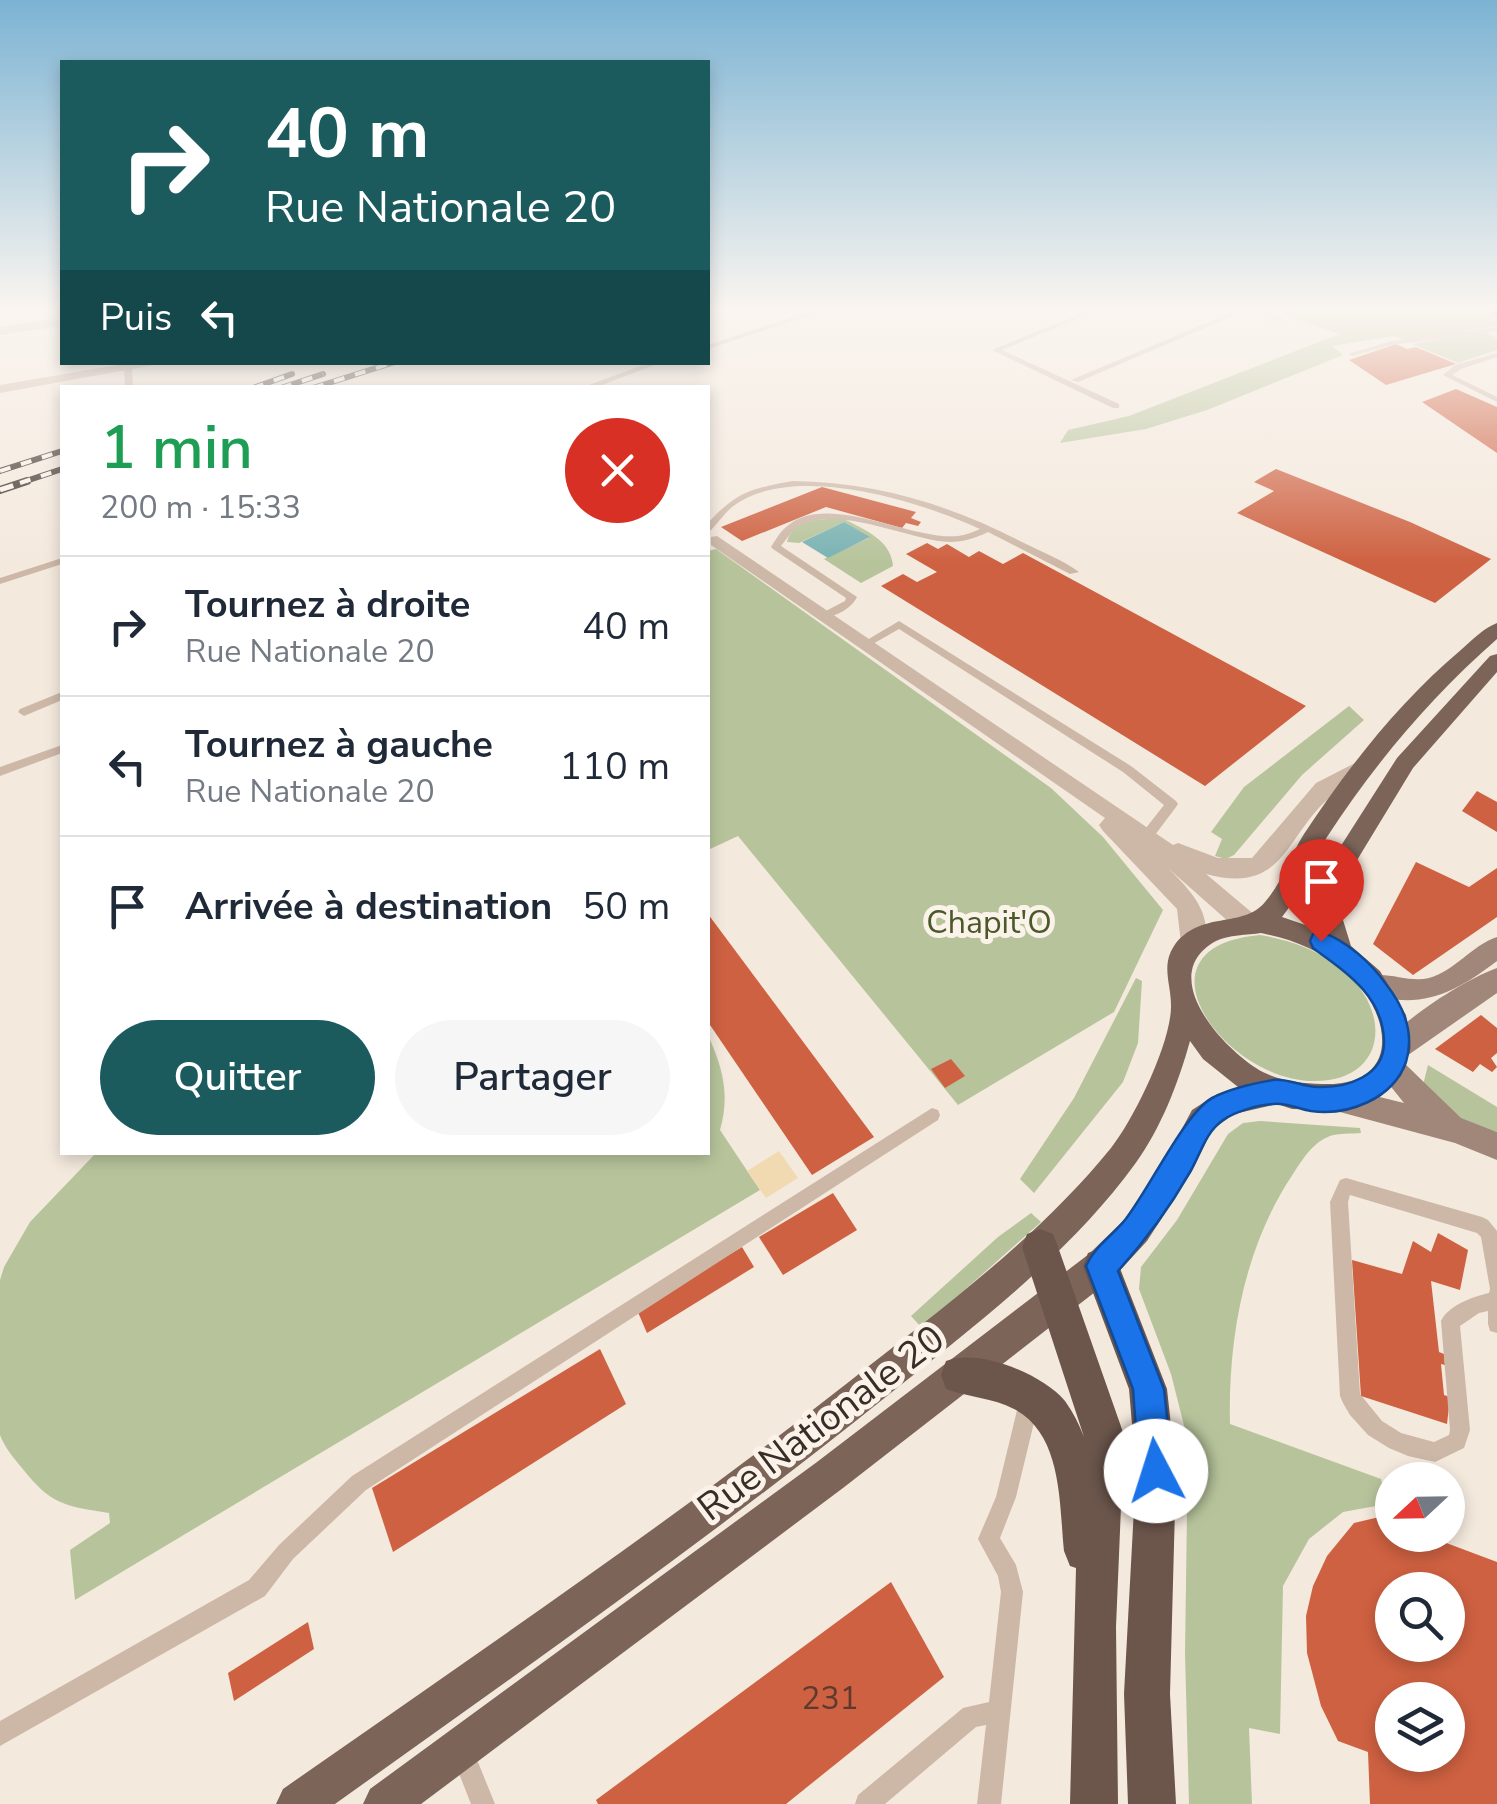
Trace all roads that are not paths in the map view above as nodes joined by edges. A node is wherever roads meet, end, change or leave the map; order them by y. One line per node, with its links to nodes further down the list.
1 (1091, 394): 2 (lane)
2 (1116, 406)
3 (986, 529): 4 (lane); 6 (lane); 8 (lane)
4 (710, 537): 8 (street)
5 (60, 561): 7 (lane)
6 (1074, 572)
7 (0, 581)
8 (826, 615): 10 (street)
9 (1497, 629): 15 (main road)
10 (867, 644): 17 (street); 18 (lane)
11 (1497, 660): 22 (main road)
12 (60, 697): 13 (lane)
13 (24, 712)
14 (60, 749): 16 (lane)
15 (1361, 768): 18 (street); 19 (main road)
16 (0, 772)
17 (1076, 788): 18 (street); 20 (street)
18 (1147, 836): 19 (street)
19 (1254, 923): 20 (main road); 22 (main road)
20 (1191, 945): 25 (main road)
21 (1497, 947): 24 (main road)
22 (1340, 952): 24 (main road)
23 (1497, 979): 26 (main road)
24 (1376, 985): 26 (main road)
25 (1183, 1012): 27 (main road, Rue Nationale 20); 32 (main road, Rue Nationale 20)
26 (1394, 1058): 28 (main road, Rue Nationale 20); 30 (main road)
27 (1276, 1091): 28 (main road, Rue Nationale 20); 33 (main road, Rue Nationale 20)
28 (1335, 1099): 30 (main road)
29 (932, 1115): 42 (lane)
30 (1457, 1130): 31 (main road)
31 (1497, 1146)
32 (1040, 1246): 35 (highway); 44 (main road, Rue Nationale 20)
33 (1101, 1266): 35 (main road, Rue Nationale 20); 50 (highway)
34 (1497, 1288): 36 (lane); 36 (lane)
35 (1057, 1300): 38 (main road, Rue Nationale 20); 40 (highway)
36 (1496, 1300): 37 (lane)
37 (1497, 1324)
38 (960, 1374): 39 (highway); 43 (main road, Rue Nationale 20)
39 (1031, 1396): 40 (highway); 41 (lane)
40 (1094, 1627): 49 (highway)
41 (999, 1712): 47 (lane); 48 (lane)
42 (0, 1734)
43 (461, 1748): 45 (main road, Rue Nationale 20); 46 (lane)
44 (298, 1804)
45 (385, 1804)
46 (483, 1804)
47 (866, 1804)
48 (989, 1804)
49 (1094, 1804)
50 (1152, 1804)

